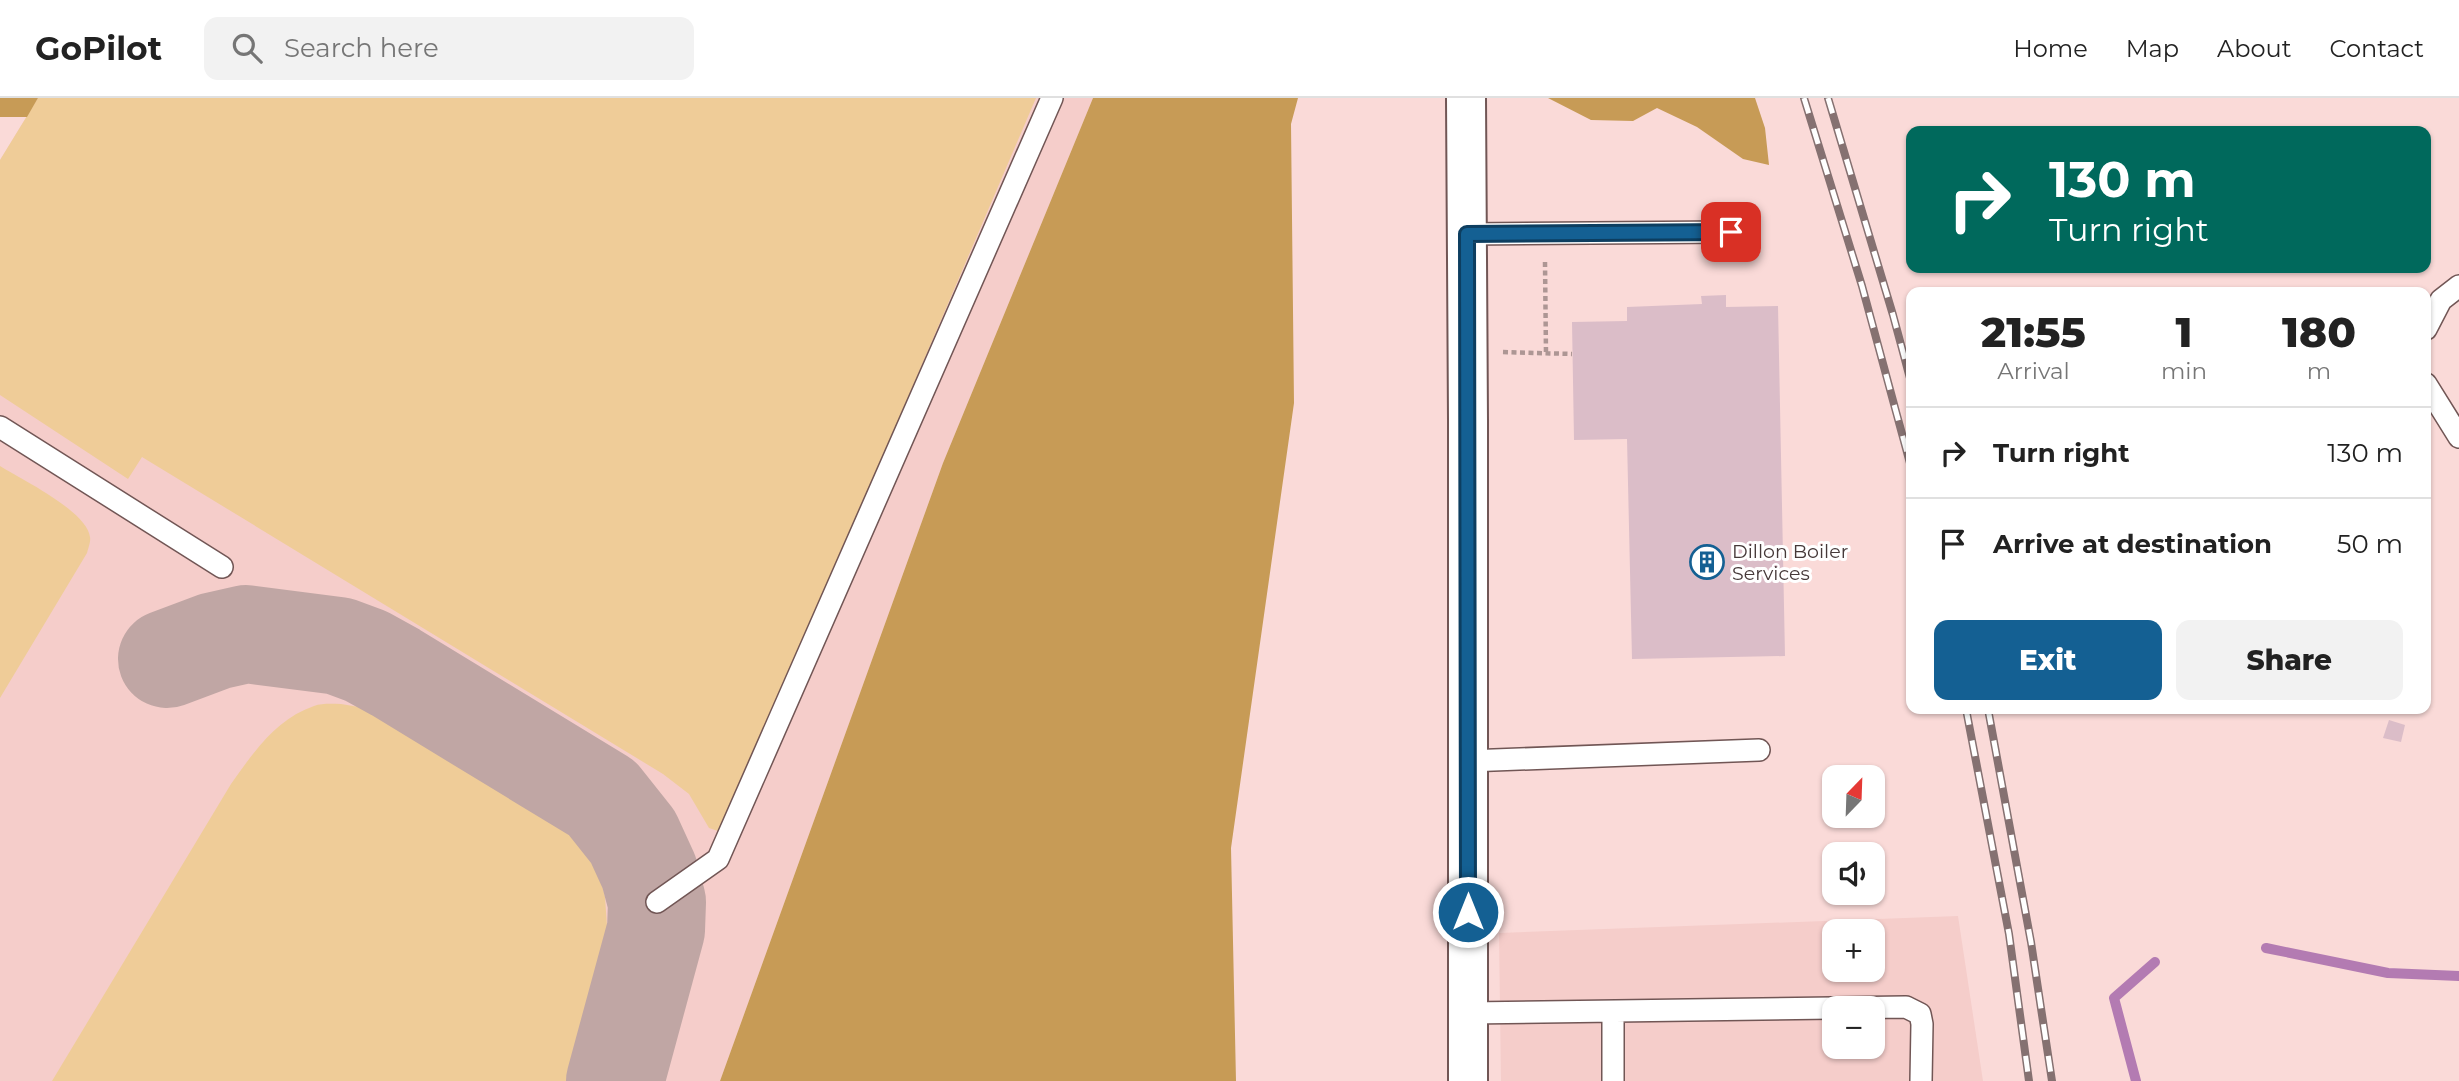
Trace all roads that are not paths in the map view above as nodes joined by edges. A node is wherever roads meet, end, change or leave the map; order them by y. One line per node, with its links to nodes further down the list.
1 (1052, 98): 13 (lane)
2 (1466, 98): 4 (main road)
3 (1731, 232): 4 (lane)
4 (1467, 234): 12 (main road)
5 (2459, 286): 6 (lane)
6 (2431, 319)
7 (2431, 392): 9 (lane)
8 (0, 427): 10 (lane)
9 (2459, 437)
10 (222, 567)
11 (1759, 750): 12 (lane)
12 (1468, 761): 15 (main road)
13 (657, 902)
14 (1613, 1012): 15 (lane); 17 (lane); 18 (lane)
15 (1468, 1013): 16 (main road)
16 (1468, 1081)
17 (1613, 1081)
18 (1921, 1081)

